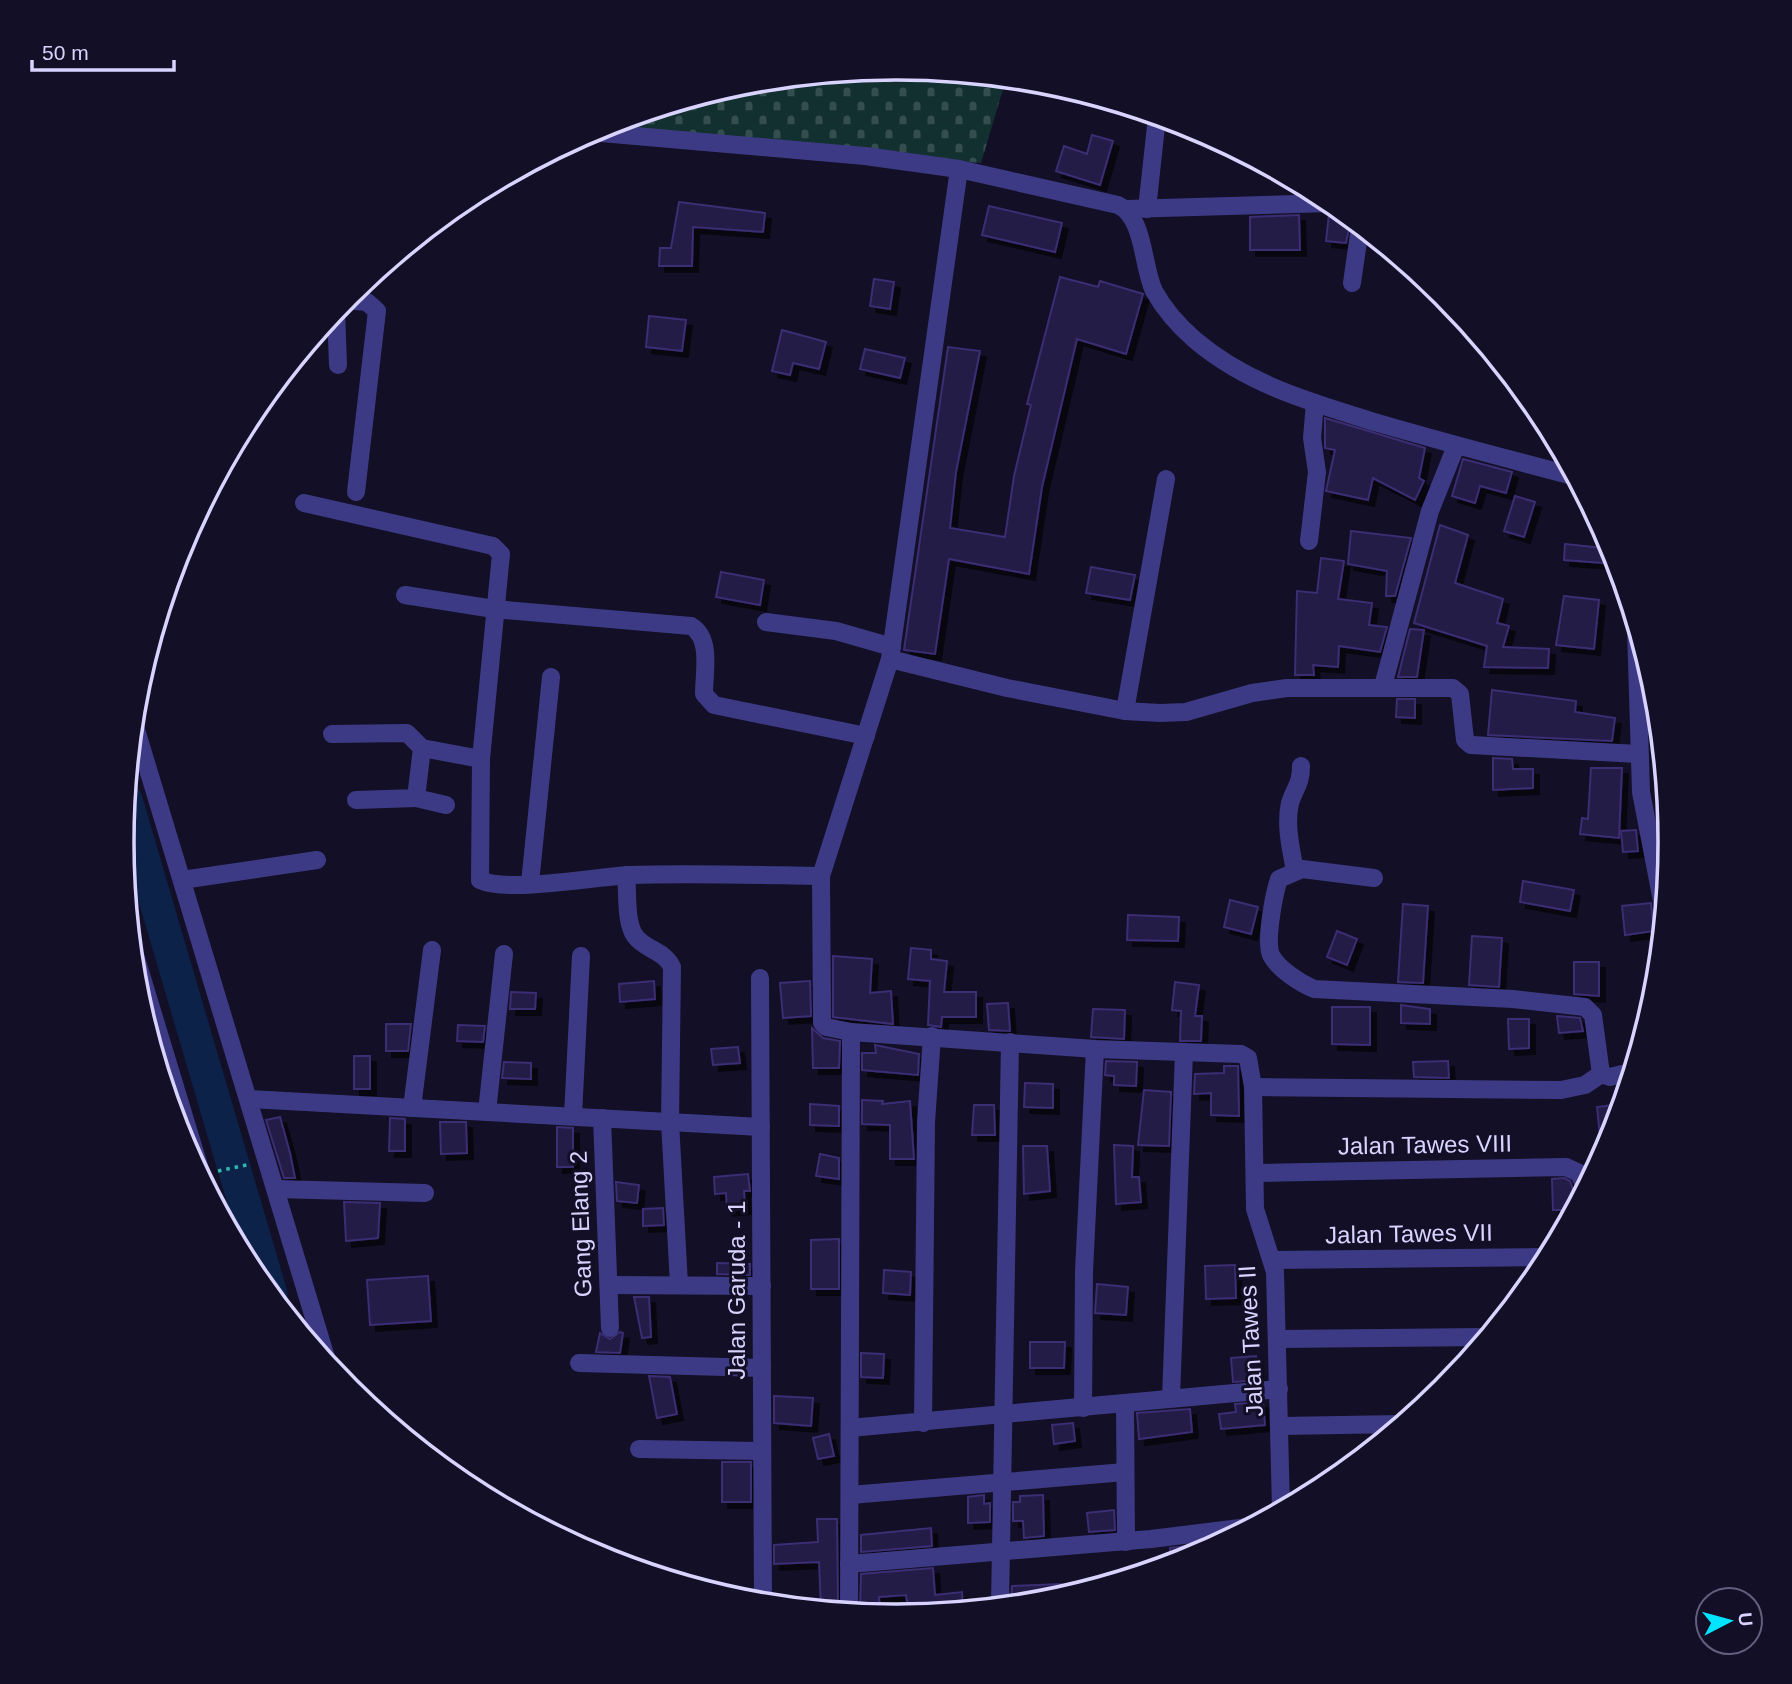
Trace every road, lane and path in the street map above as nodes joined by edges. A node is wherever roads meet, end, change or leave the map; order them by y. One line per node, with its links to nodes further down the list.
1 (1156, 127): 6 (street)
2 (618, 133): 3 (street)
3 (959, 169): 5 (street); 22 (street)
4 (1310, 204): 6 (street)
5 (1127, 209): 6 (street); 12 (street)
6 (1147, 209)
7 (1359, 237): 8 (street)
8 (1352, 284)
9 (360, 302): 16 (street)
10 (337, 326): 11 (street)
11 (338, 365)
12 (1315, 403): 13 (street); 18 (street)
13 (1456, 446): 14 (street); 25 (street)
14 (1562, 473)
15 (1166, 479): 26 (street)
16 (356, 492)
17 (304, 503): 20 (street)
18 (1309, 541)
19 (405, 595): 20 (street)
20 (494, 610): 28 (street); 32 (street)
21 (766, 622): 22 (street)
22 (891, 653): 26 (street); 28 (street)
23 (1637, 665): 31 (street)
24 (551, 677): 46 (street)
25 (1383, 686): 26 (street); 31 (street)
26 (1125, 711)
27 (332, 734): 30 (street)
28 (866, 736): 43 (street)
29 (141, 745): 45 (street)
30 (422, 748): 32 (street); 34 (street)
31 (1638, 754): 37 (street)
32 (481, 759): 46 (street)
33 (1301, 766): 40 (street)
34 (416, 798): 35 (street); 36 (street)
35 (356, 800)
36 (446, 805)
37 (1651, 841): 38 (street); 41 (street)
38 (1658, 841)
39 (317, 860): 45 (street)
40 (1295, 871): 44 (street); 57 (street)
41 (1657, 872)
42 (626, 875): 43 (street); 46 (street); 65 (street)
43 (821, 876): 52 (street)
44 (1374, 878)
45 (182, 880): 60 (street)
46 (530, 883)
47 (432, 950): 61 (street)
48 (505, 954): 62 (street)
49 (581, 956): 63 (street)
50 (760, 978): 66 (street, Jalan Garuda - 1)
51 (153, 1009): 67 (street)
52 (851, 1032): 53 (street, Jalan Tawes II); 93 (street)
53 (932, 1036): 54 (street, Jalan Tawes II); 90 (street)
54 (1010, 1042): 55 (street, Jalan Tawes II); 89 (street)
55 (1096, 1049): 56 (street, Jalan Tawes II); 88 (street)
56 (1184, 1052): 59 (street, Jalan Tawes II); 86 (street)
57 (1601, 1074): 58 (street); 59 (street)
58 (1621, 1074)
59 (1253, 1087): 69 (street, Jalan Tawes II)
60 (249, 1099): 61 (street); 72 (street)
61 (412, 1108): 62 (street)
62 (487, 1112): 63 (street)
63 (573, 1116): 64 (street)
64 (602, 1118): 65 (street); 77 (street, Gang Elang 2)
65 (670, 1122): 66 (street); 76 (street)
66 (761, 1126): 78 (street, Jalan Garuda - 1)
67 (200, 1150)
68 (258, 1162): 70 (path)
69 (1255, 1173): 71 (street, Jalan Tawes VIII); 75 (street, Jalan Tawes II)
70 (211, 1174)
71 (1580, 1176)
72 (276, 1189): 73 (street); 82 (street)
73 (425, 1193)
74 (1534, 1257): 75 (street, Jalan Tawes VII)
75 (1272, 1260): 81 (street, Jalan Tawes II)
76 (679, 1284): 77 (street); 78 (street)
77 (608, 1285): 79 (street, Gang Elang 2)
78 (761, 1286): 84 (street, Jalan Garuda - 1)
79 (610, 1328)
80 (1474, 1338): 81 (street)
81 (1277, 1339): 85 (street, Jalan Tawes II)
82 (322, 1342)
83 (579, 1363): 84 (street)
84 (762, 1368): 95 (street, Jalan Garuda - 1)
85 (1279, 1389): 86 (street); 92 (street, Jalan Tawes II)
86 (1171, 1398): 87 (street)
87 (1125, 1405): 88 (street); 96 (street)
88 (1083, 1408): 89 (street)
89 (1003, 1416): 90 (street); 97 (street)
90 (923, 1423): 93 (street)
91 (1387, 1424): 92 (street)
92 (1280, 1426): 99 (street, Jalan Tawes II)
93 (850, 1428): 98 (street)
94 (639, 1449): 95 (street)
95 (761, 1451): 104 (street, Jalan Garuda - 1)
96 (1125, 1472): 97 (street); 101 (street)
97 (1002, 1484): 98 (street); 102 (street)
98 (850, 1495): 103 (street)
99 (1281, 1499)
100 (1221, 1530): 101 (street)
101 (1126, 1542): 102 (street)
102 (1001, 1553): 103 (street); 105 (street)
103 (849, 1564): 106 (street)
104 (763, 1592)
105 (1000, 1596)
106 (849, 1602)

